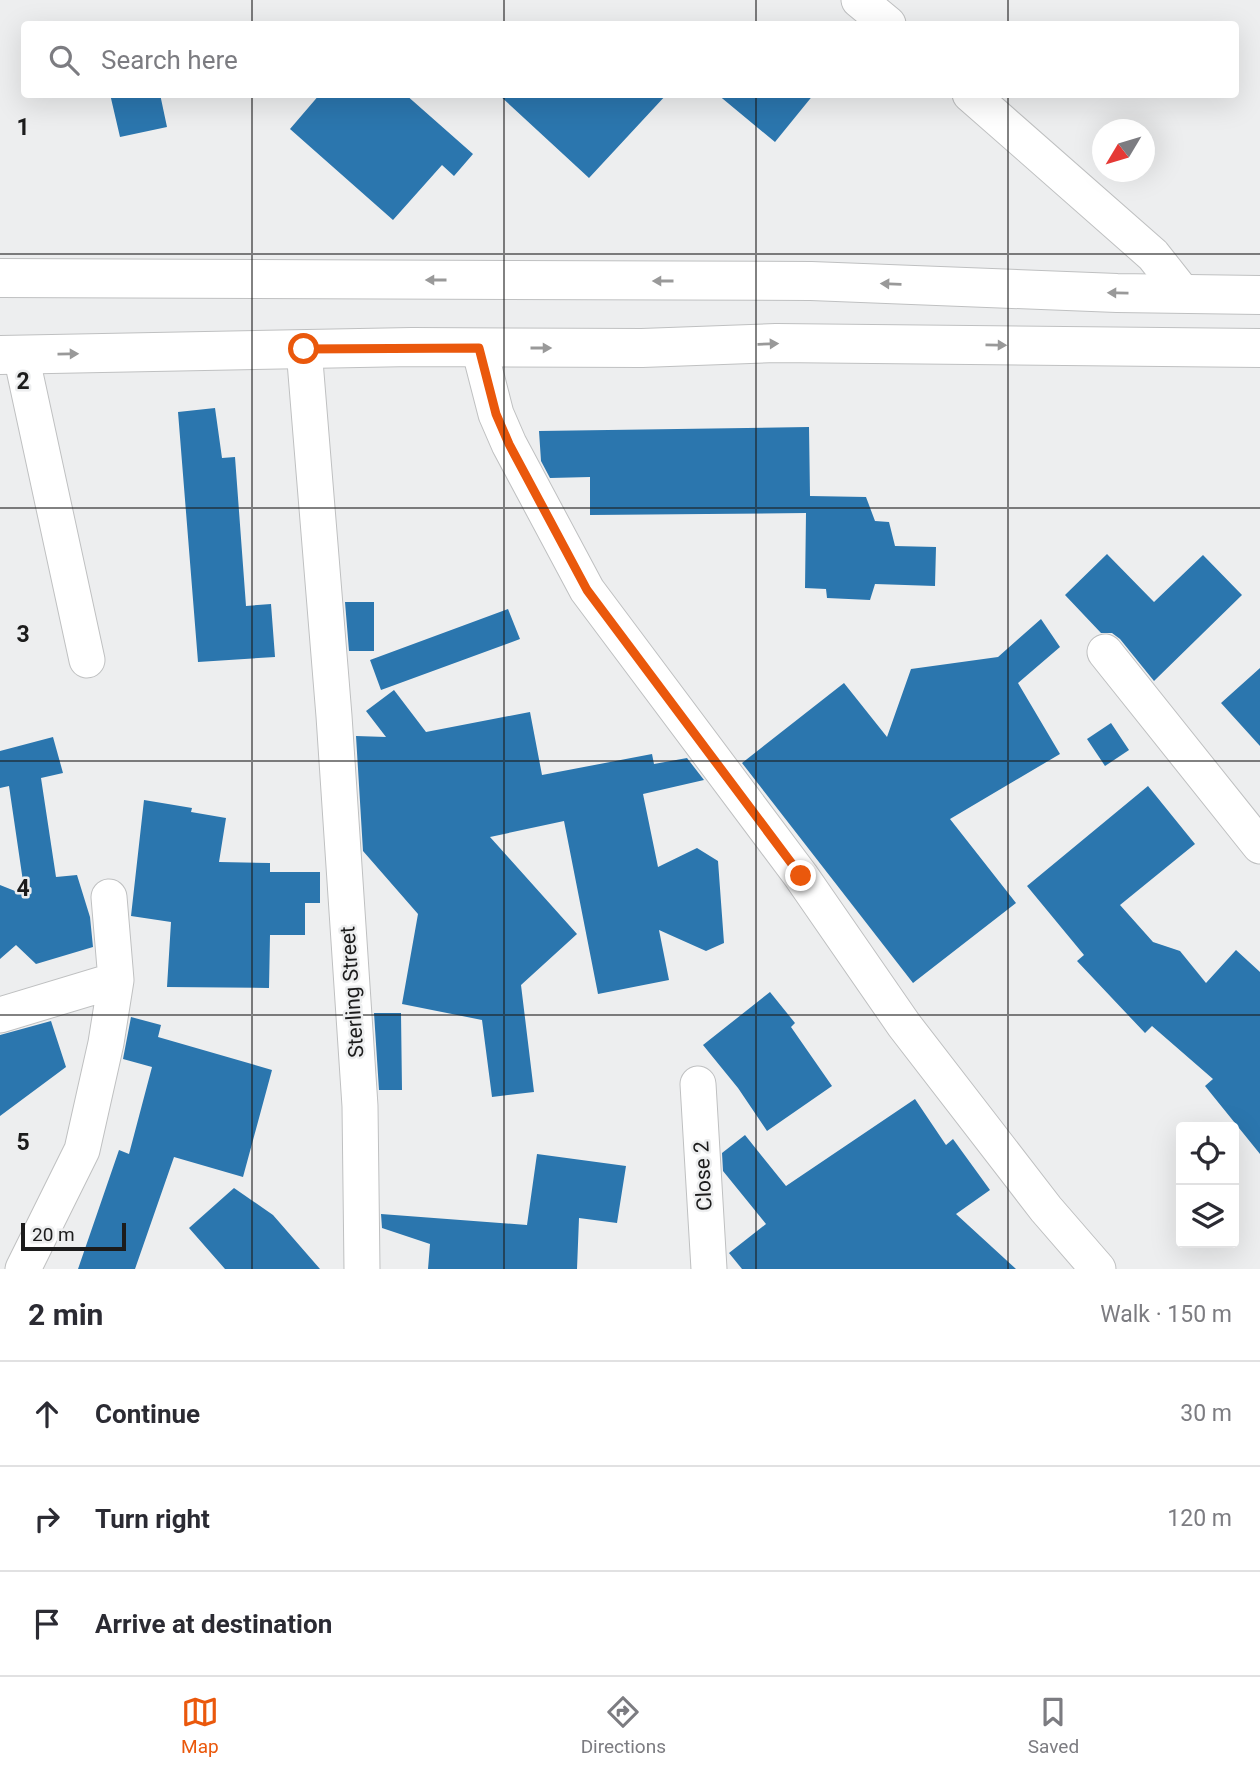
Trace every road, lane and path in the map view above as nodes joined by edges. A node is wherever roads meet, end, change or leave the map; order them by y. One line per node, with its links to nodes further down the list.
1 (859, 0): 2 (street)
2 (884, 21)
3 (975, 98): 5 (street)
4 (0, 278): 5 (main road, one-way to 4)
5 (1183, 293): 6 (main road)
6 (1260, 295)
7 (479, 348): 8 (main road, one-way to 8); 9 (main road); 21 (street)
8 (1260, 348)
9 (304, 349): 10 (main road, one-way to 9); 19 (street, Sterling Street)
10 (11, 355): 12 (street)
11 (1105, 652): 13 (street)
12 (87, 660)
13 (1260, 846)
14 (109, 897): 15 (street)
15 (116, 980): 16 (street); 18 (street)
16 (0, 1015)
17 (698, 1084): 20 (street, Close 2)
18 (23, 1269)
19 (362, 1269)
20 (709, 1269)
21 (1098, 1269)

